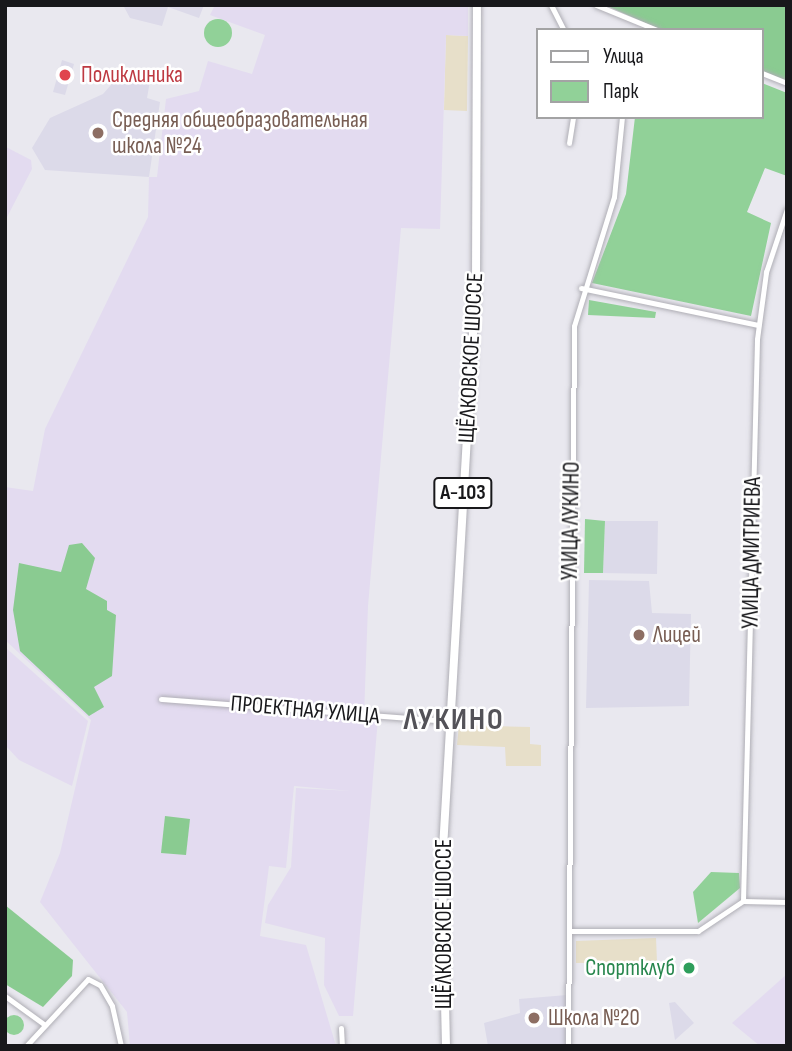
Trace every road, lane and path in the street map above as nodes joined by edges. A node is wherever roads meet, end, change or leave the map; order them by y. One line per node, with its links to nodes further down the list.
1 (477, 5): 15 (main road, ЩЁЛКОВСКОЕ ШОССЕ / А-103)
2 (551, 5): 4 (street)
3 (596, 5): 5 (street)
4 (563, 28)
5 (647, 28)
6 (764, 74): 7 (street)
7 (787, 83)
8 (573, 119): 10 (street)
9 (622, 119): 12 (street, УЛИЦА ЛУКИНО)
10 (569, 143)
11 (787, 209): 13 (street, УЛИЦА ДМИТРИЕВА)
12 (581, 288): 13 (street); 18 (street, УЛИЦА ЛУКИНО)
13 (758, 325): 16 (street, УЛИЦА ДМИТРИЕВА)
14 (161, 698): 15 (street, ПРОЕКТНАЯ УЛИЦА)
15 (449, 721): 25 (main road, ЩЁЛКОВСКОЕ ШОССЕ / А-103)
16 (743, 901): 17 (street); 18 (street)
17 (787, 902)
18 (570, 931): 26 (street, УЛИЦА ЛУКИНО)
19 (5, 996): 20 (street)
20 (45, 1025): 22 (street); 23 (street)
21 (341, 1028): 24 (street)
22 (26, 1046)
23 (121, 1046)
24 (342, 1046)
25 (446, 1046)
26 (568, 1046)

